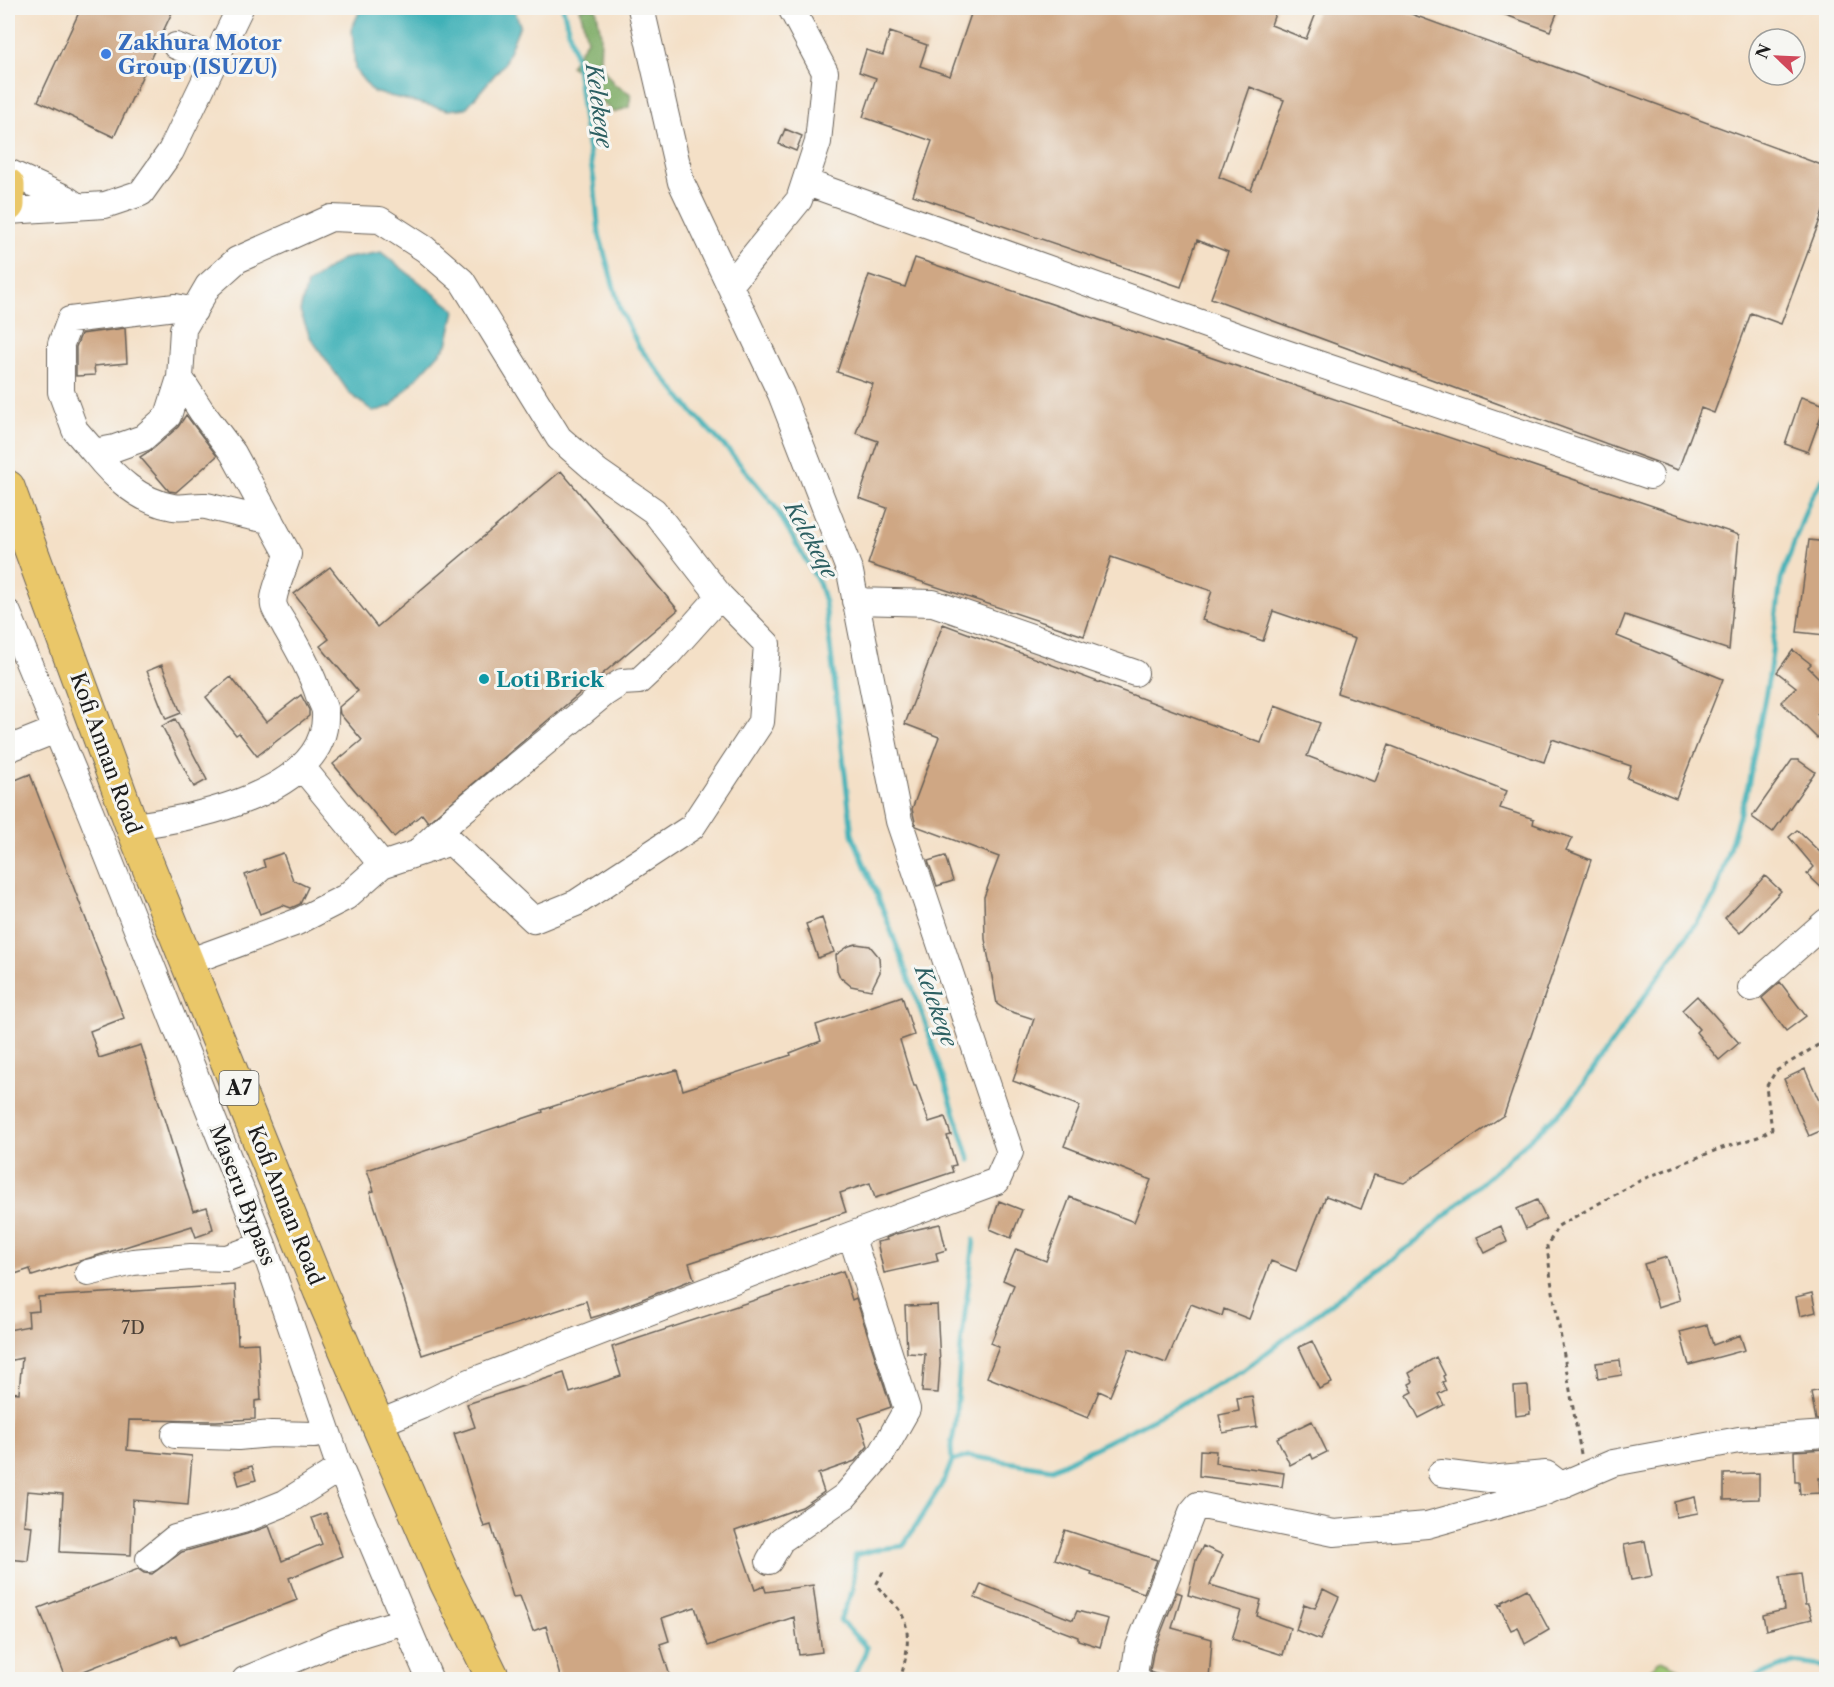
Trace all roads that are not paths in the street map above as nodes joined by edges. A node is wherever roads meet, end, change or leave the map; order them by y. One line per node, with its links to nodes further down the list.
1 (240, 8): 5 (street)
2 (641, 8): 12 (street)
3 (791, 8): 7 (street)
4 (176, 46): 5 (street)
5 (213, 61): 10 (street)
6 (8, 172): 10 (street)
7 (805, 182): 12 (street); 16 (street)
8 (8, 185): 9 (main road)
9 (8, 205)
10 (75, 206): 11 (street)
11 (8, 211)
12 (730, 285): 20 (street)
13 (194, 311): 14 (street); 15 (street); 19 (street)
14 (180, 378): 15 (street); 18 (street)
15 (94, 452): 18 (street)
16 (1650, 476)
17 (8, 487): 26 (main road, Kofi Annan Road / A7)
18 (270, 520): 25 (street)
19 (720, 596): 27 (street); 27 (street)
20 (855, 601): 22 (street); 32 (street)
21 (8, 613): 23 (street, Maseru Bypass)
22 (1135, 673)
23 (56, 730): 24 (street); 33 (street, Maseru Bypass)
24 (8, 749)
25 (302, 767): 26 (street); 28 (street)
26 (132, 826): 30 (main road, Kofi Annan Road / A7)
27 (416, 854): 28 (street)
28 (382, 865): 30 (street)
29 (1827, 922): 31 (street)
30 (188, 962): 35 (main road, Kofi Annan Road / A7)
31 (1751, 988)
32 (851, 1235): 35 (street); 43 (street)
33 (263, 1245): 34 (street); 39 (street, Maseru Bypass)
34 (88, 1273)
35 (377, 1424): 47 (main road, Kofi Annan Road / A7)
36 (1827, 1434): 41 (street)
37 (175, 1435): 38 (street)
38 (314, 1435)
39 (340, 1468): 42 (street); 44 (street, Maseru Bypass)
40 (1441, 1473): 41 (street)
41 (1573, 1481): 48 (street)
42 (149, 1559)
43 (769, 1562)
44 (404, 1621): 45 (street, Maseru Bypass); 46 (street)
45 (429, 1679)
46 (245, 1680)
47 (494, 1680)
48 (1139, 1680)

